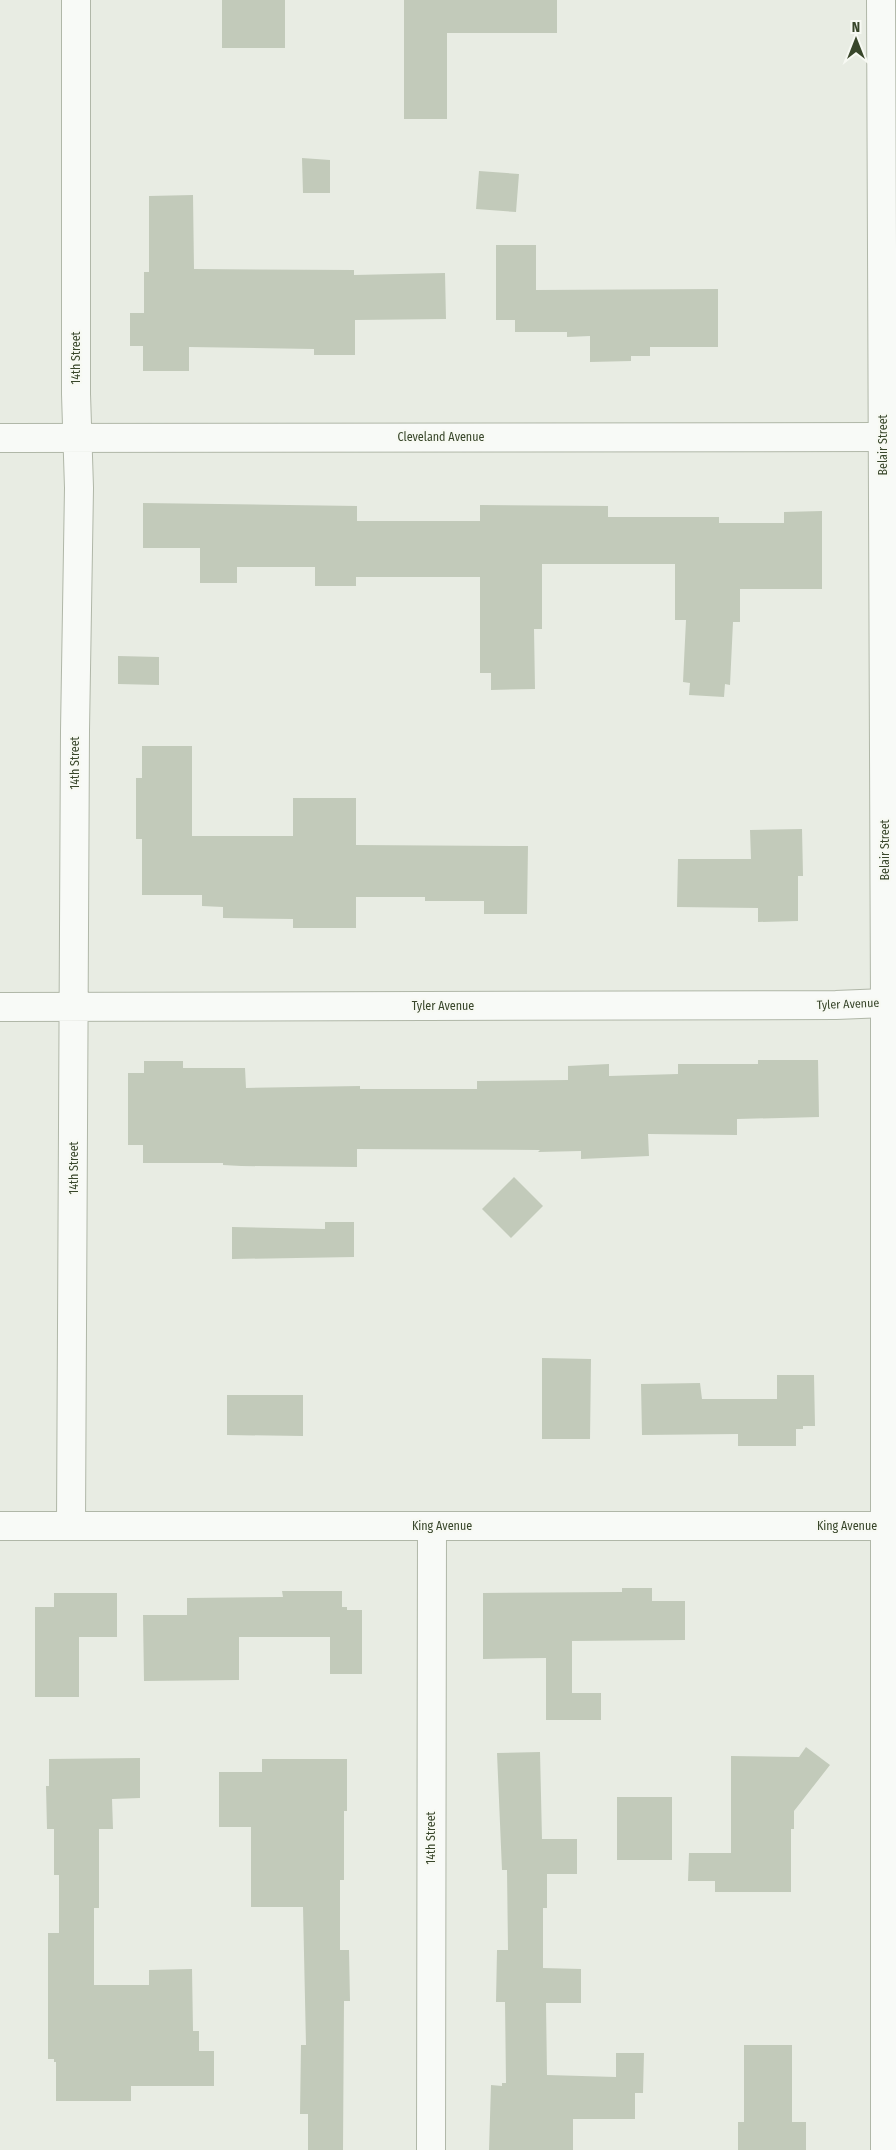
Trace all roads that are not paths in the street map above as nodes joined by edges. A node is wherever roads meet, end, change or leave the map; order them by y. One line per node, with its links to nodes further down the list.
1 (76, 0): 5 (street, 14th Street)
2 (882, 0): 3 (street, Belair Street)
3 (882, 437): 5 (street, Cleveland Avenue); 6 (street, Belair Street)
4 (0, 438): 5 (street, Cleveland Avenue)
5 (77, 438): 7 (street, 14th Street)
6 (886, 1003): 7 (street, Tyler Avenue); 12 (street, Belair Street)
7 (75, 1006): 8 (street, Tyler Avenue); 10 (street, 14th Street)
8 (0, 1007)
9 (0, 1526): 10 (street, King Avenue)
10 (71, 1526): 11 (street, King Avenue)
11 (432, 1526): 12 (street, King Avenue); 13 (street, 14th Street)
12 (885, 1526): 14 (street, Belair Street)
13 (430, 2150)
14 (886, 2150)

